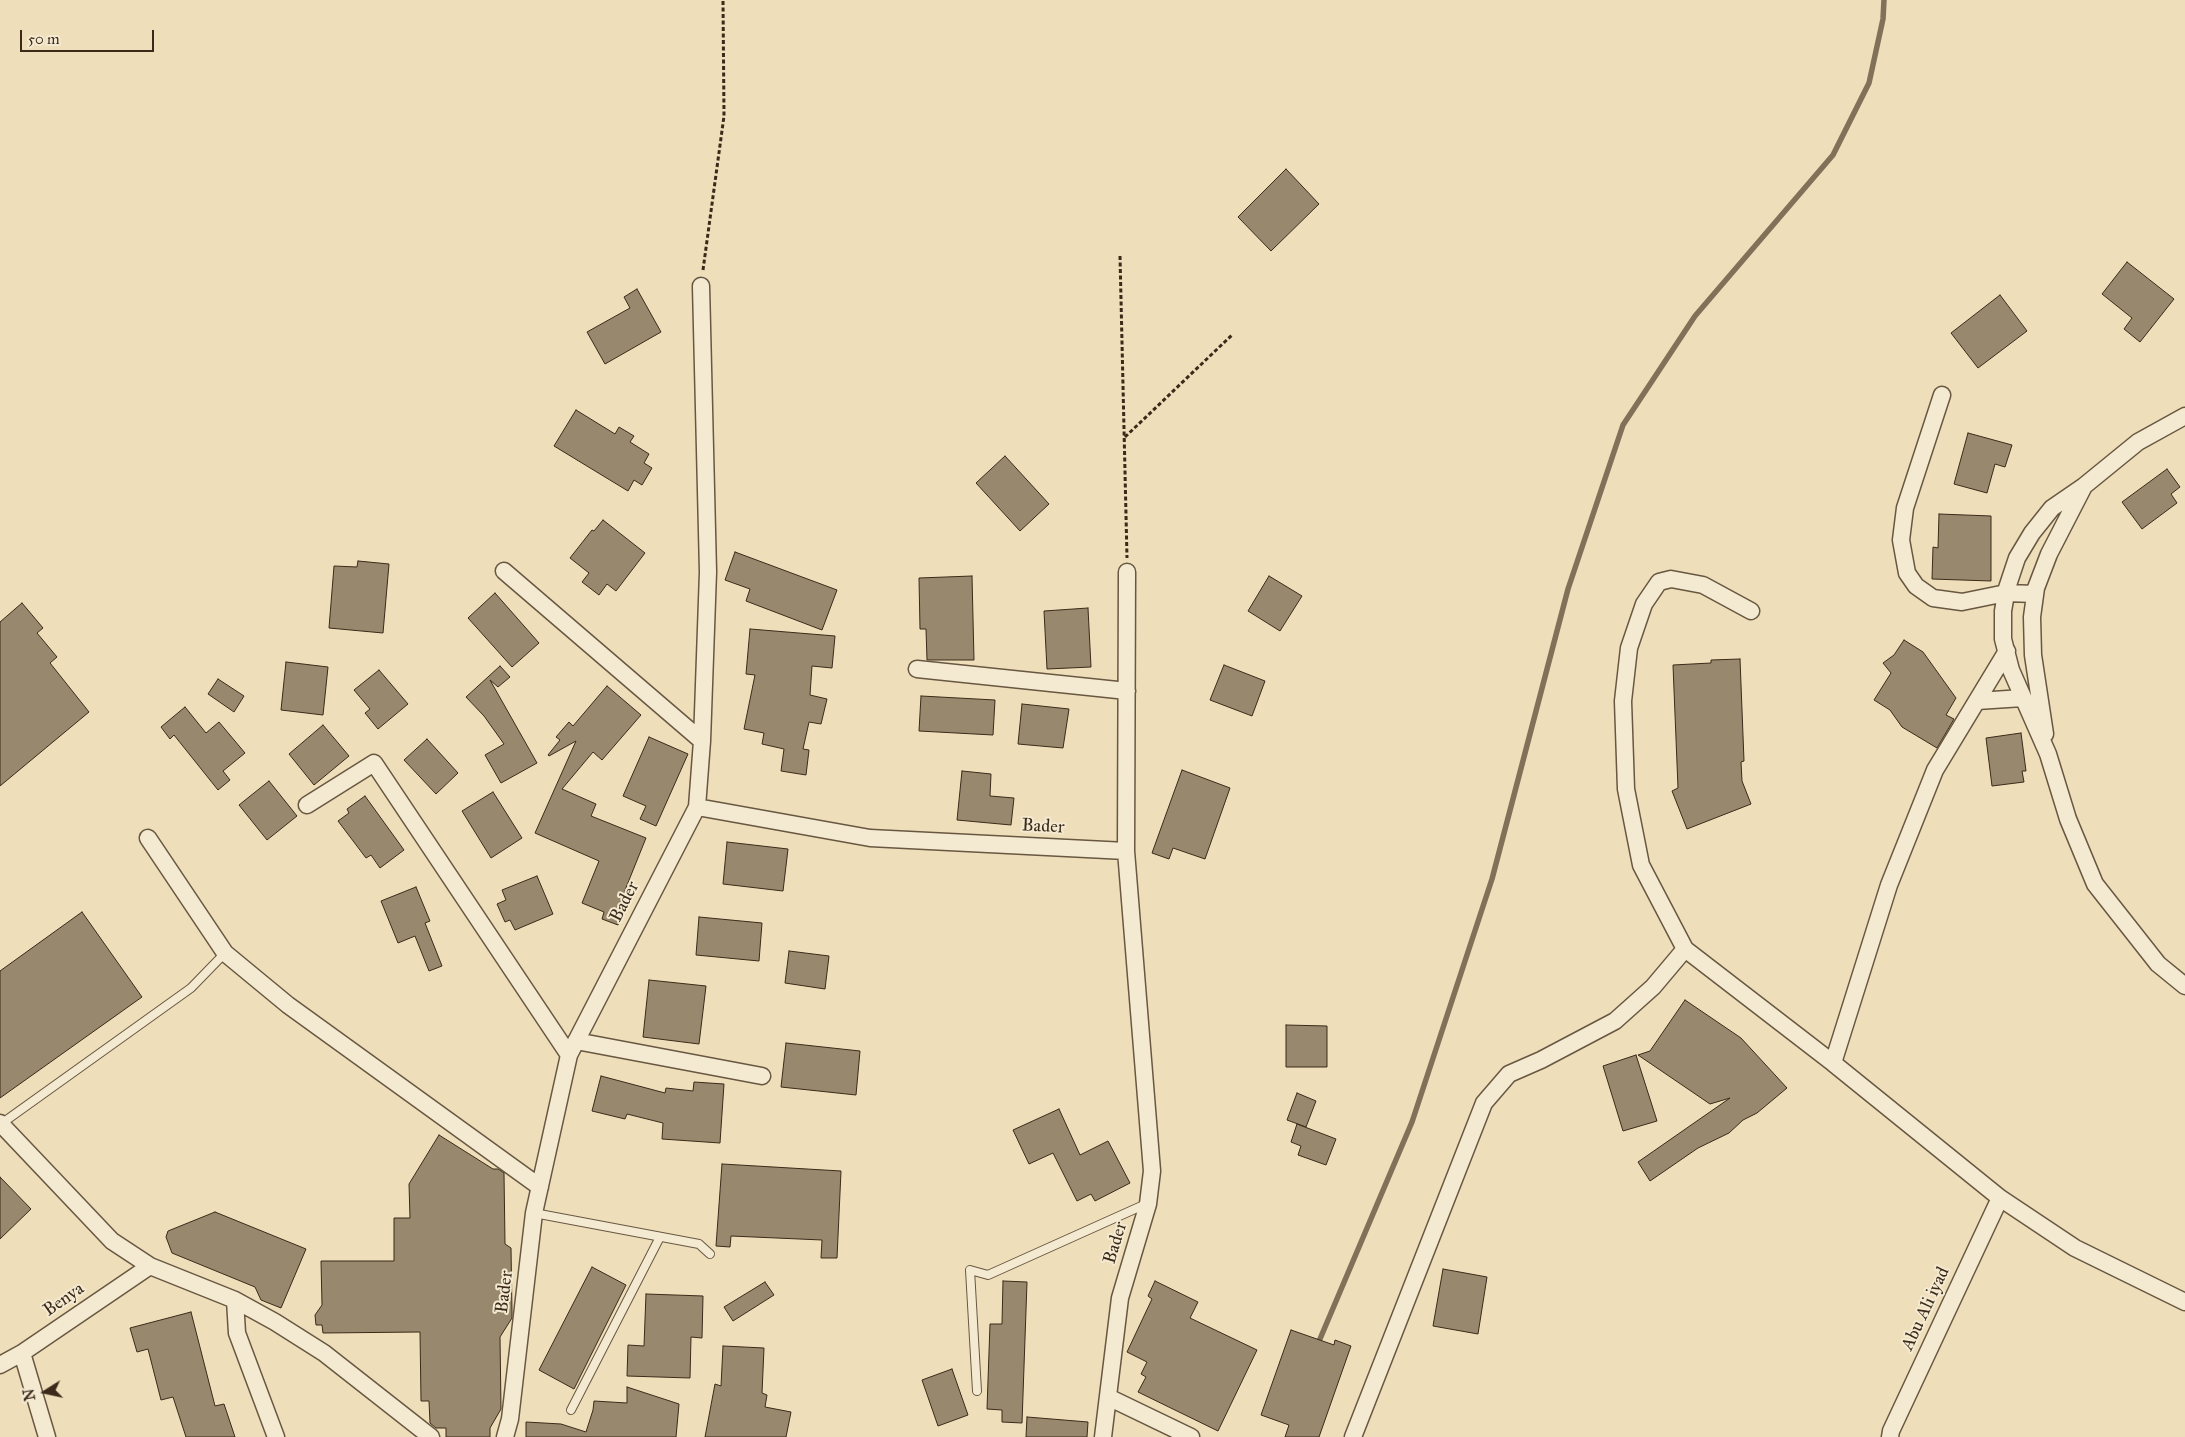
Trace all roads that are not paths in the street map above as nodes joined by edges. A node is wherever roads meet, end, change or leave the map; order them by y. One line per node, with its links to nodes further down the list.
1 (701, 286): 15 (street)
2 (1942, 395): 7 (street)
3 (2185, 416): 4 (street)
4 (2084, 486): 7 (street); 8 (street)
5 (504, 570): 15 (street)
6 (1127, 572): 12 (street, Bader)
7 (2006, 593): 8 (street); 10 (street)
8 (2035, 594): 16 (street)
9 (1751, 611): 21 (street)
10 (2006, 651): 13 (street); 14 (street)
11 (916, 669): 12 (street)
12 (1127, 691): 20 (street, Bader)
13 (2023, 698): 14 (street); 16 (street)
14 (1977, 702): 25 (street)
15 (702, 741): 18 (street)
16 (2048, 754): 23 (street)
17 (306, 805): 24 (street)
18 (697, 807): 20 (street, Bader); 24 (street, Bader)
19 (148, 838): 22 (street)
20 (1126, 851): 30 (street, Bader)
21 (1685, 949): 25 (street); 48 (street)
22 (225, 953): 27 (lane); 28 (street)
23 (2185, 986)
24 (572, 1048): 26 (street); 28 (street, Bader)
25 (1833, 1064): 29 (street)
26 (762, 1076)
27 (0, 1124): 34 (street)
28 (540, 1187): 31 (street, Bader)
29 (2000, 1198): 36 (street); 49 (street, Abu Ali iyad)
30 (1148, 1204): 39 (lane); 40 (street, Bader)
31 (534, 1213): 32 (lane); 45 (street, Bader)
32 (660, 1237): 33 (lane); 41 (lane)
33 (710, 1254)
34 (150, 1266): 35 (street); 37 (street, Benya)
35 (235, 1300): 43 (street); 44 (street)
36 (2185, 1302)
37 (22, 1353): 38 (street, Benya); 42 (street)
38 (0, 1365)
39 (978, 1391)
40 (1110, 1398): 46 (street, Bader); 47 (street)
41 (571, 1410)
42 (47, 1437)
43 (276, 1437)
44 (431, 1437)
45 (506, 1437)
46 (1103, 1437)
47 (1191, 1437)
48 (1353, 1437)
49 (1890, 1437)

